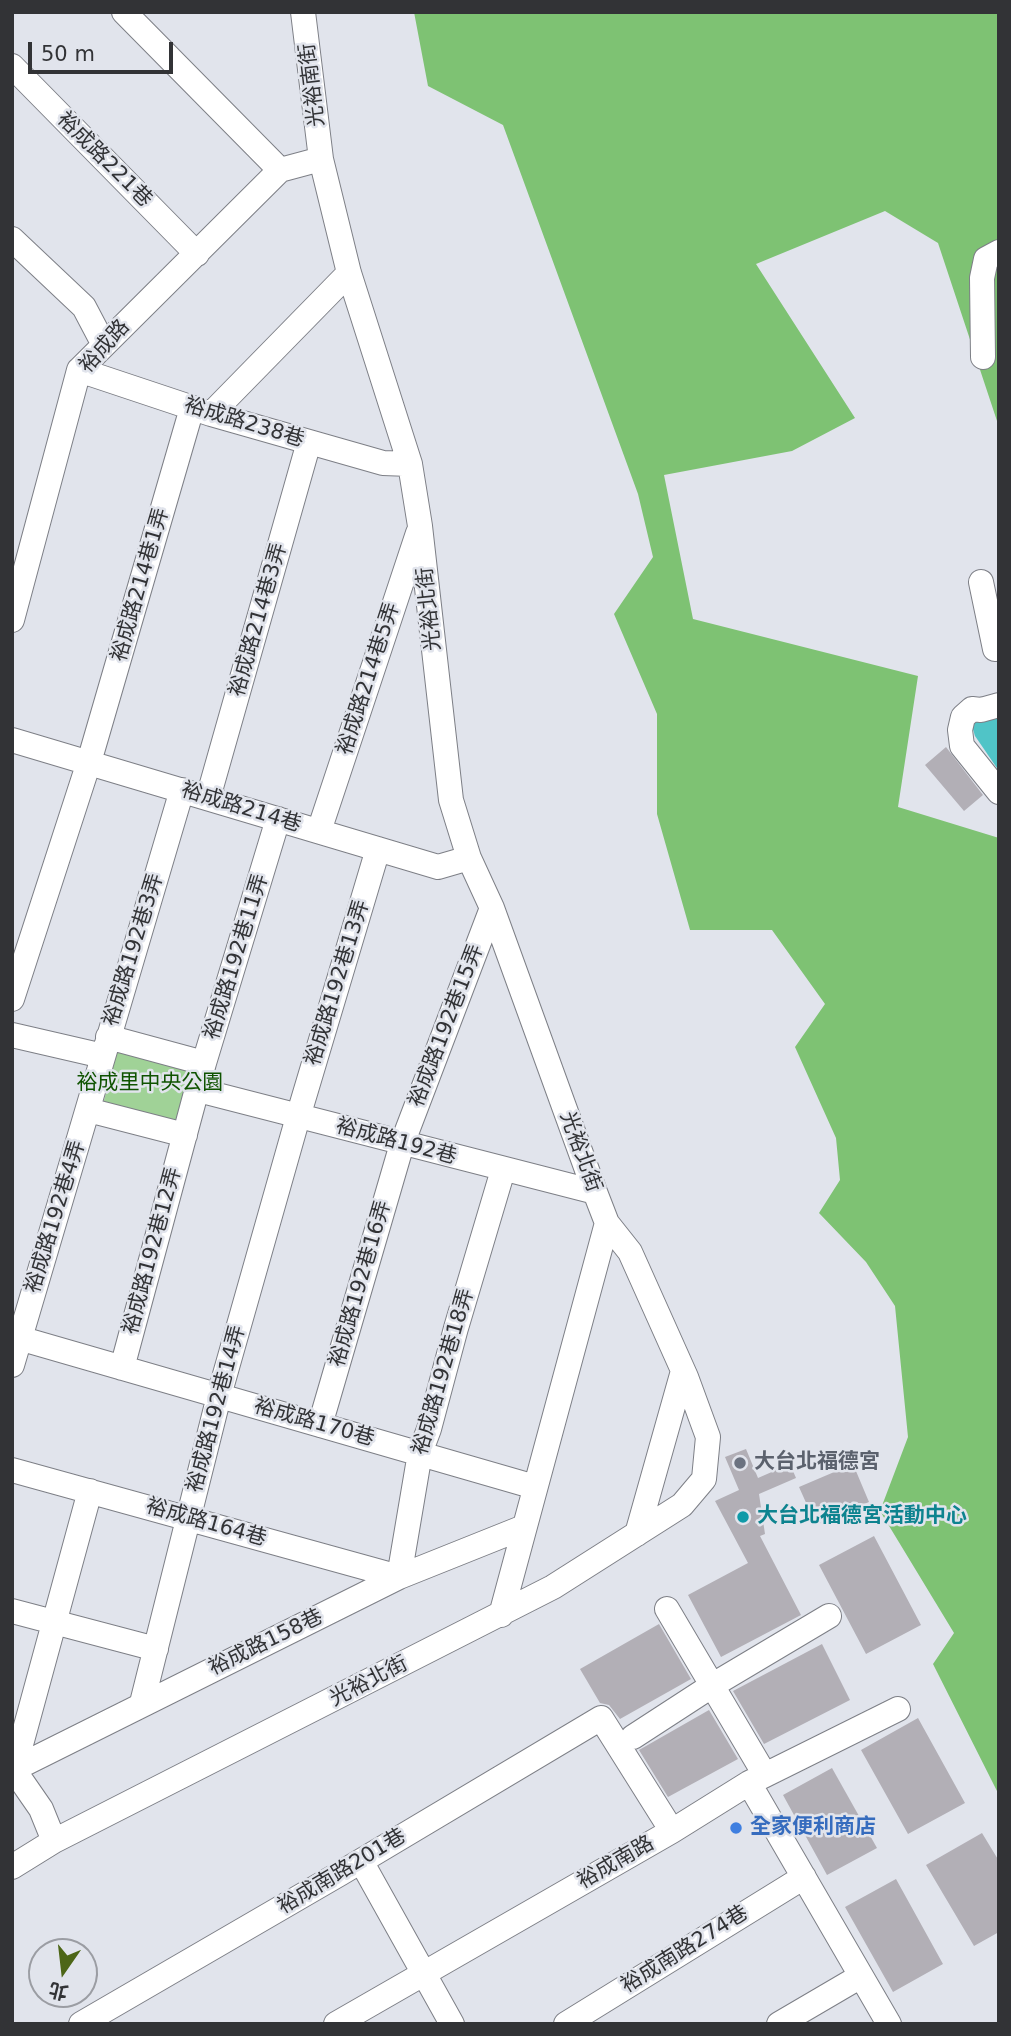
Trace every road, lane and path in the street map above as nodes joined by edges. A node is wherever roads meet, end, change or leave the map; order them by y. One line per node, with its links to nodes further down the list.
1 (124, 12): 5 (street)
2 (299, 18): 4 (street, 光裕南街)
3 (12, 66): 8 (street, 裕成路221巷)
4 (321, 159): 5 (street); 9 (street, 光裕北街)
5 (280, 170): 8 (street, 裕成路)
6 (12, 239): 10 (street)
7 (999, 252): 11 (street)
8 (197, 254): 10 (street, 裕成路)
9 (349, 273): 13 (street); 15 (street, 光裕北街)
10 (104, 345): 12 (street, 裕成路)
11 (983, 357)
12 (79, 370): 13 (street, 裕成路238巷); 18 (street, 裕成路)
13 (202, 411): 14 (street, 裕成路238巷); 22 (street, 裕成路214巷1弄)
14 (309, 442): 15 (street, 裕成路238巷); 25 (street, 裕成路214巷3弄)
15 (410, 464): 16 (street, 光裕北街)
16 (420, 526): 27 (street, 裕成路214巷5弄); 29 (street, 光裕北街)
17 (981, 582): 19 (street)
18 (12, 620)
19 (997, 654)
20 (999, 705): 24 (street)
21 (12, 740): 22 (street, 裕成路214巷)
22 (89, 762): 23 (street, 裕成路214巷); 31 (street, 裕成路214巷1弄)
23 (182, 790): 25 (street, 裕成路214巷); 33 (street, 裕成路192巷3弄)
24 (999, 792)
25 (208, 798): 26 (street, 裕成路214巷)
26 (278, 819): 27 (street, 裕成路214巷); 34 (street, 裕成路192巷11弄)
27 (318, 831): 28 (street, 裕成路214巷)
28 (378, 849): 29 (street, 裕成路214巷); 37 (street, 裕成路192巷13弄)
29 (469, 858): 30 (street, 光裕北街)
30 (492, 908): 39 (street, 裕成路192巷15弄); 41 (street, 光裕北街)
31 (12, 999)
32 (12, 1035): 33 (street)
33 (106, 1047): 34 (street); 36 (street, 裕成路192巷3弄)
34 (204, 1063): 35 (street, 裕成路192巷11弄)
35 (198, 1090): 37 (street, 裕成路192巷); 38 (street, 裕成路192巷11弄)
36 (88, 1110): 38 (street); 43 (street, 裕成路192巷4弄)
37 (298, 1117): 39 (street, 裕成路192巷); 47 (street, 裕成路192巷14弄)
38 (185, 1135): 45 (street, 裕成路192巷12弄)
39 (402, 1143): 40 (street, 裕成路192巷); 48 (street, 裕成路192巷16弄)
40 (503, 1170): 41 (street, 裕成路192巷); 49 (street, 裕成路192巷18弄)
41 (594, 1192): 42 (street, 光裕北街)
42 (607, 1223): 46 (street, 光裕北街); 51 (street)
43 (16, 1337): 44 (street, 裕成路192巷4弄); 45 (street, 裕成路170巷)
44 (12, 1365)
45 (122, 1368): 47 (street, 裕成路170巷)
46 (683, 1371): 55 (street); 55 (street, 光裕北街)
47 (219, 1396): 48 (street, 裕成路170巷); 53 (street, 裕成路192巷14弄)
48 (320, 1425): 49 (street, 裕成路170巷)
49 (420, 1453): 51 (street, 裕成路170巷); 56 (street, 裕成路192巷18弄)
50 (12, 1470): 52 (street, 裕成路164巷)
51 (535, 1486): 54 (street)
52 (90, 1491): 53 (street, 裕成路164巷); 61 (street)
53 (188, 1518): 56 (street, 裕成路164巷); 62 (street, 裕成路192巷14弄)
54 (524, 1527): 56 (street, 裕成路158巷); 59 (street)
55 (637, 1534): 59 (street, 光裕北街)
56 (399, 1577): 64 (street, 裕成路158巷)
57 (667, 1609): 63 (street)
58 (12, 1611): 61 (street)
59 (501, 1615): 70 (street, 光裕北街)
60 (829, 1615): 63 (street)
61 (55, 1622): 62 (street); 67 (street)
62 (156, 1649): 64 (street, 裕成路192巷14弄)
63 (713, 1685): 66 (street); 68 (street)
64 (142, 1703): 67 (street, 裕成路158巷)
65 (898, 1709): 68 (street, 裕成南路)
66 (633, 1737)
67 (13, 1770): 70 (street)
68 (757, 1779): 69 (street, 裕成南路); 73 (street)
69 (672, 1831): 71 (street, 裕成南路201巷); 74 (street, 裕成南路)
70 (54, 1841): 72 (street, 光裕北街)
71 (361, 1861): 74 (street); 76 (street, 裕成南路201巷)
72 (12, 1867)
73 (804, 1877): 75 (street); 79 (street, 裕成南路274巷)
74 (424, 1973): 77 (street, 裕成南路); 78 (street)
75 (861, 1976): 80 (street); 81 (street)
76 (81, 2024)
77 (336, 2024)
78 (452, 2024)
79 (566, 2024)
80 (779, 2024)
81 (889, 2024)

